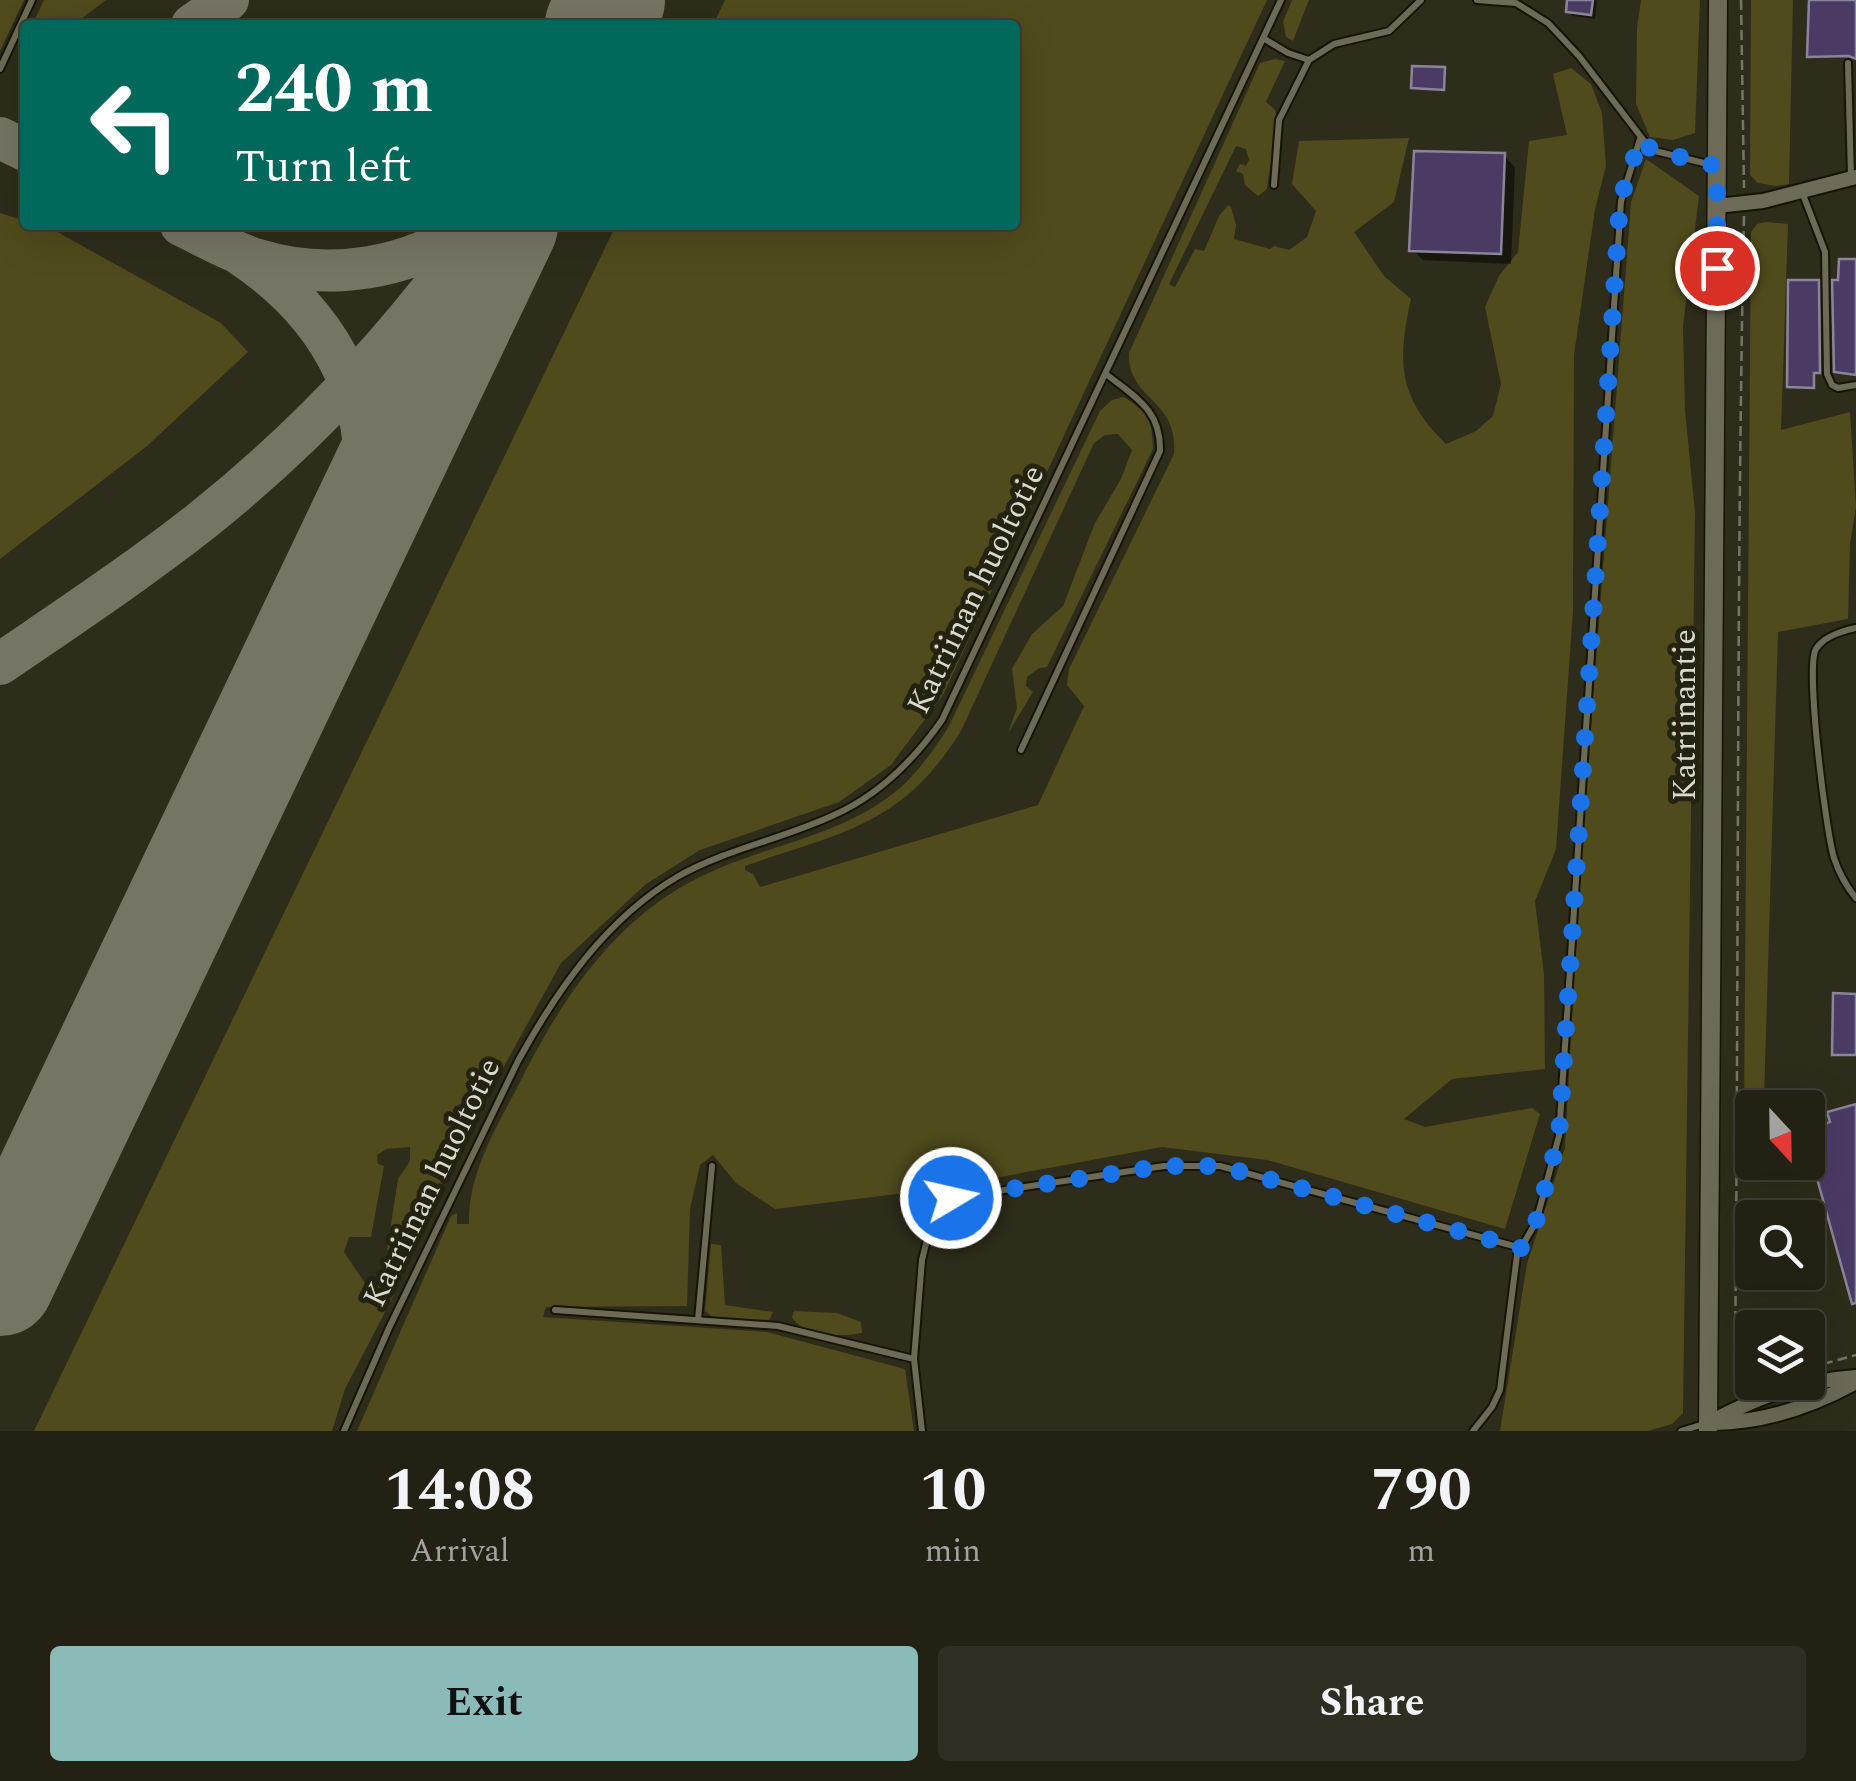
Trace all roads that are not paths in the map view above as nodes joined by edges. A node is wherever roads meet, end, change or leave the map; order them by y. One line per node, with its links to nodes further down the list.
1 (1281, 0): 6 (lane, Katriinan huoltotie)
2 (1421, 0): 7 (lane)
3 (1477, 0): 10 (lane)
4 (1718, 0): 11 (main road, Katriinantie)
5 (20, 26): 9 (lane)
6 (1263, 38): 7 (lane); 16 (lane, Katriinan huoltotie)
7 (1308, 60): 13 (lane)
8 (1848, 63): 12 (lane)
9 (0, 69)
10 (1640, 139): 11 (lane); 22 (lane)
11 (1717, 166): 15 (main road, Katriinantie)
12 (1854, 178): 14 (street)
13 (1274, 185)
14 (1802, 191): 15 (street); 17 (lane)
15 (1718, 206): 27 (main road, Katriinantie)
16 (1106, 374): 19 (lane); 28 (lane, Katriinan huoltotie)
17 (1856, 385)
18 (1856, 628): 20 (lane)
19 (1021, 750)
20 (1856, 898)
21 (712, 1166): 24 (lane)
22 (1521, 1248): 25 (lane); 30 (lane)
23 (554, 1310): 24 (lane)
24 (698, 1320): 25 (lane)
25 (914, 1358): 29 (lane)
26 (1856, 1380): 27 (street); 27 (street)
27 (1708, 1427): 31 (lane)
28 (344, 1431)
29 (922, 1431)
30 (1473, 1431)
31 (1681, 1431)

